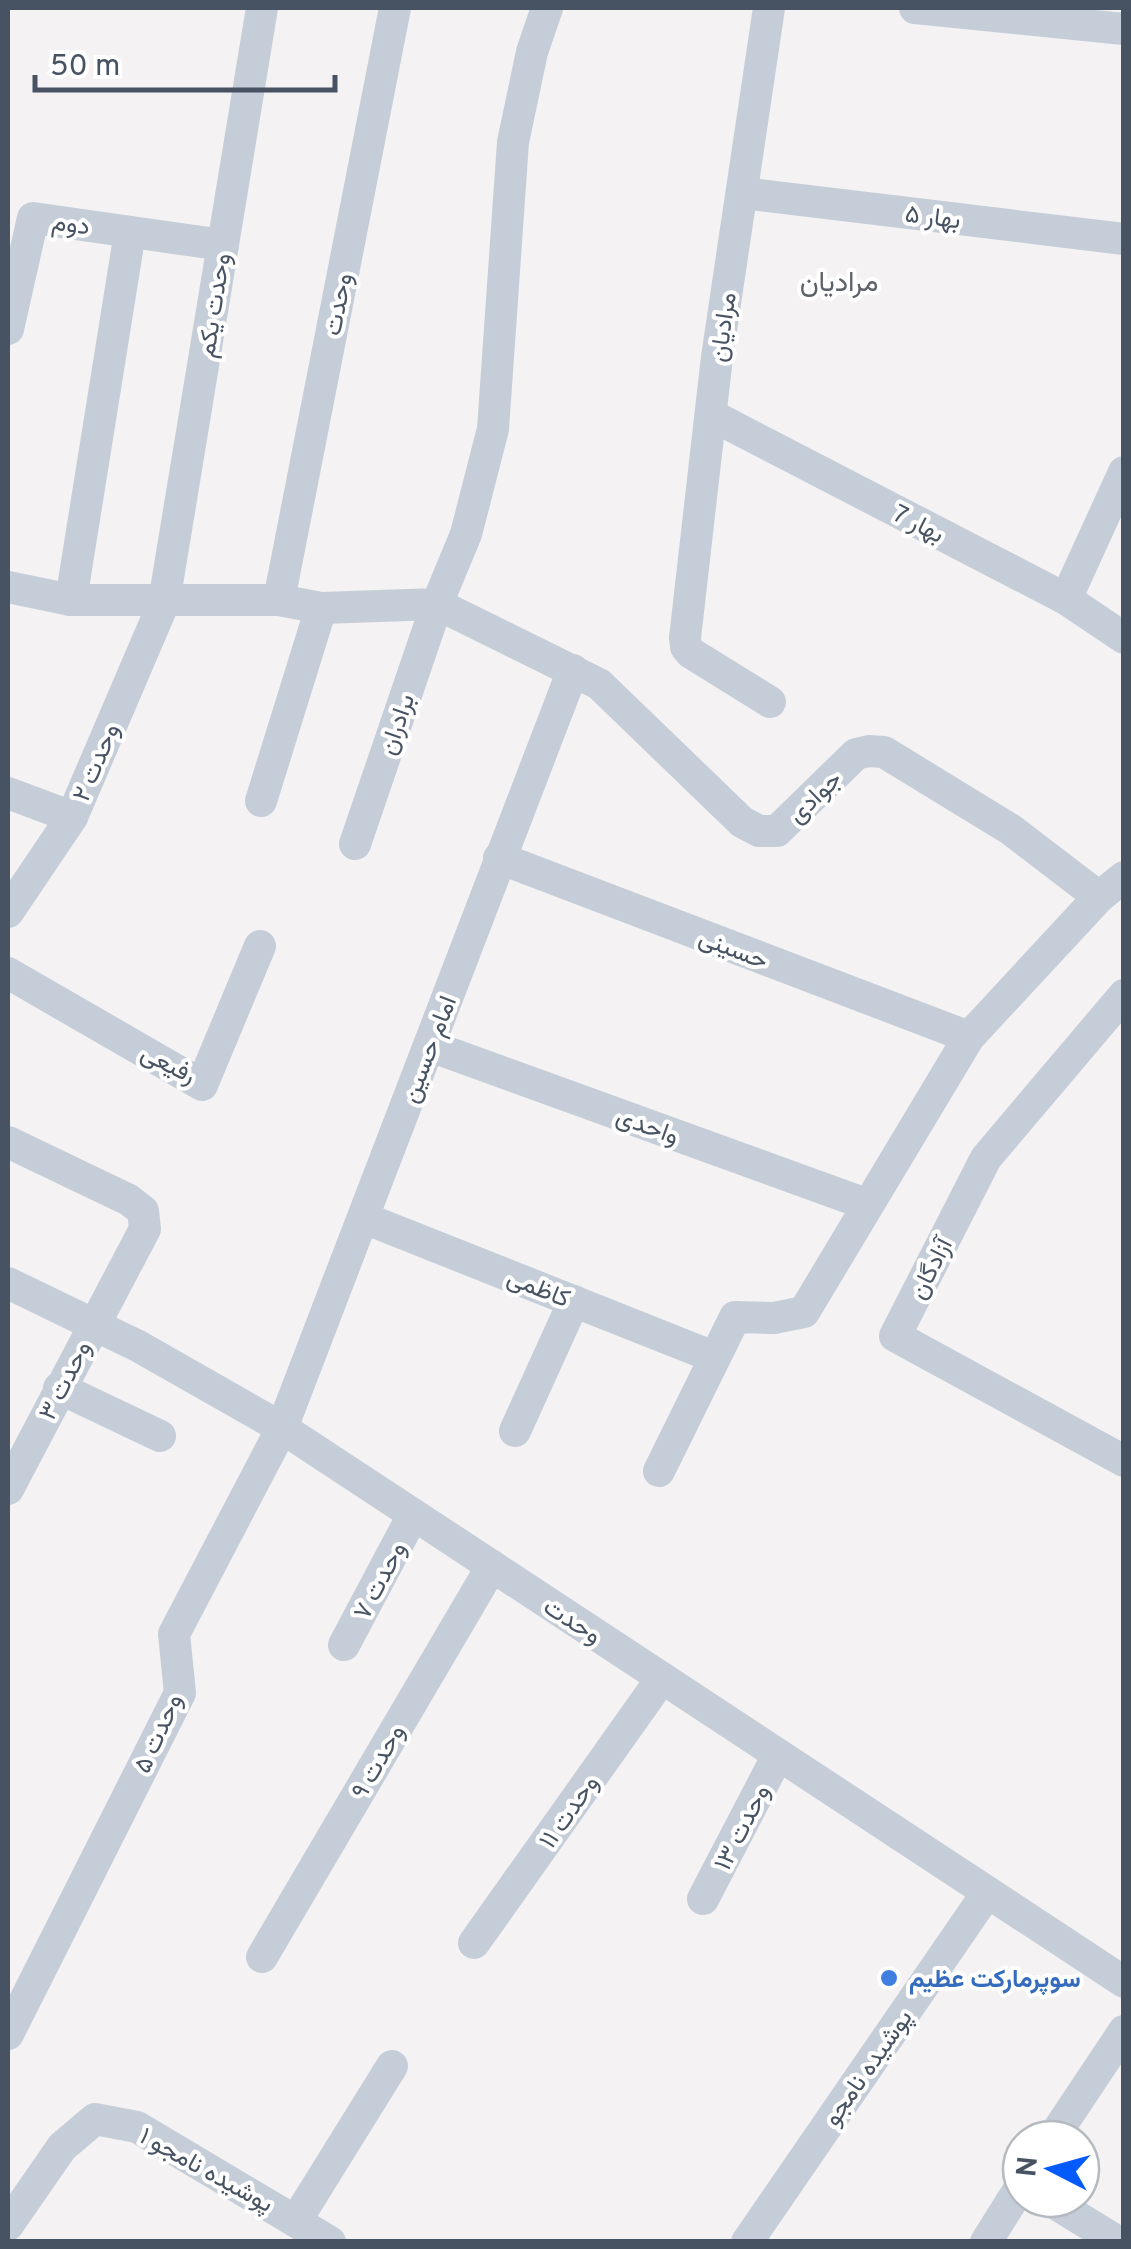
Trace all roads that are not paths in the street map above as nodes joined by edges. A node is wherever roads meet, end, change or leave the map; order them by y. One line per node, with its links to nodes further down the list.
1 (262, 8): 10 (street, وحدت یکم)
2 (395, 8): 17 (street, وحدت)
3 (547, 8): 19 (street)
4 (769, 8): 7 (street, مرادیان)
5 (915, 8): 6 (street)
6 (1124, 30)
7 (742, 193): 9 (street, بهار ۵); 12 (street, مرادیان)
8 (130, 232): 10 (street, دوم); 11 (street, دوم); 16 (street)
9 (1124, 239)
10 (223, 245): 18 (street, وحدت یکم)
11 (8, 330)
12 (711, 415): 15 (street, بهار 7); 23 (street, مرادیان)
13 (1124, 472): 15 (street)
14 (8, 588): 16 (street, جوادی)
15 (1066, 599): 21 (street, بهار 7)
16 (72, 600): 18 (street, جوادی)
17 (279, 600): 18 (street, جوادی); 20 (street, جوادی)
18 (164, 602): 26 (street, وحدت ۲)
19 (437, 604): 20 (street, جوادی); 22 (street, جوادی); 27 (street, برادران)
20 (321, 608): 25 (street)
21 (1124, 638)
22 (573, 670): 28 (street, امام حسین); 29 (street, جوادی)
23 (770, 702)
24 (8, 793): 26 (street)
25 (262, 800)
26 (72, 816): 30 (street, وحدت ۲)
27 (355, 844)
28 (499, 858): 34 (street, حسینی); 35 (street, امام حسین)
29 (1112, 887): 34 (street)
30 (8, 912)
31 (260, 946): 32 (street, رفیعی)
32 (8, 972)
33 (1124, 995): 47 (street, آزادگان)
34 (969, 1037): 37 (street)
35 (430, 1046): 37 (street, واحدی); 38 (street, امام حسین)
36 (8, 1142): 41 (street, وحدت ۳)
37 (866, 1204): 42 (street)
38 (364, 1218): 40 (street, کاظمی); 44 (street, امام حسین)
39 (9, 1287): 41 (street, وحدت)
40 (574, 1301): 42 (street, کاظمی); 45 (street)
41 (92, 1324): 43 (street, وحدت ۳); 44 (street, وحدت)
42 (714, 1357): 48 (street)
43 (59, 1388): 46 (street); 49 (street, وحدت ۳)
44 (282, 1428): 50 (street, وحدت); 61 (street, وحدت ۵)
45 (516, 1431)
46 (160, 1436)
47 (1124, 1461)
48 (659, 1471)
49 (8, 1489)
50 (414, 1514): 51 (street, وحدت); 52 (street, وحدت ۷)
51 (492, 1566): 53 (street, وحدت); 58 (street, وحدت ۹)
52 (344, 1645)
53 (662, 1678): 54 (street, وحدت); 57 (street, وحدت ۱۱)
54 (778, 1755): 55 (street, وحدت); 56 (street, وحدت ۱۳)
55 (988, 1893): 59 (street, وحدت); 69 (street, پوشیده نامجو)
56 (704, 1899)
57 (474, 1943)
58 (262, 1957)
59 (1124, 1982)
60 (1124, 2031): 63 (street)
61 (8, 2034)
62 (392, 2066): 65 (street)
63 (1065, 2119)
64 (1001, 2218): 70 (street)
65 (296, 2219): 67 (street, پوشیده نامجو ۱); 68 (street, پوشیده نامجو ۱)
66 (1081, 2219): 71 (street)
67 (8, 2226)
68 (330, 2242)
69 (747, 2242)
70 (986, 2242)
71 (1118, 2242)

